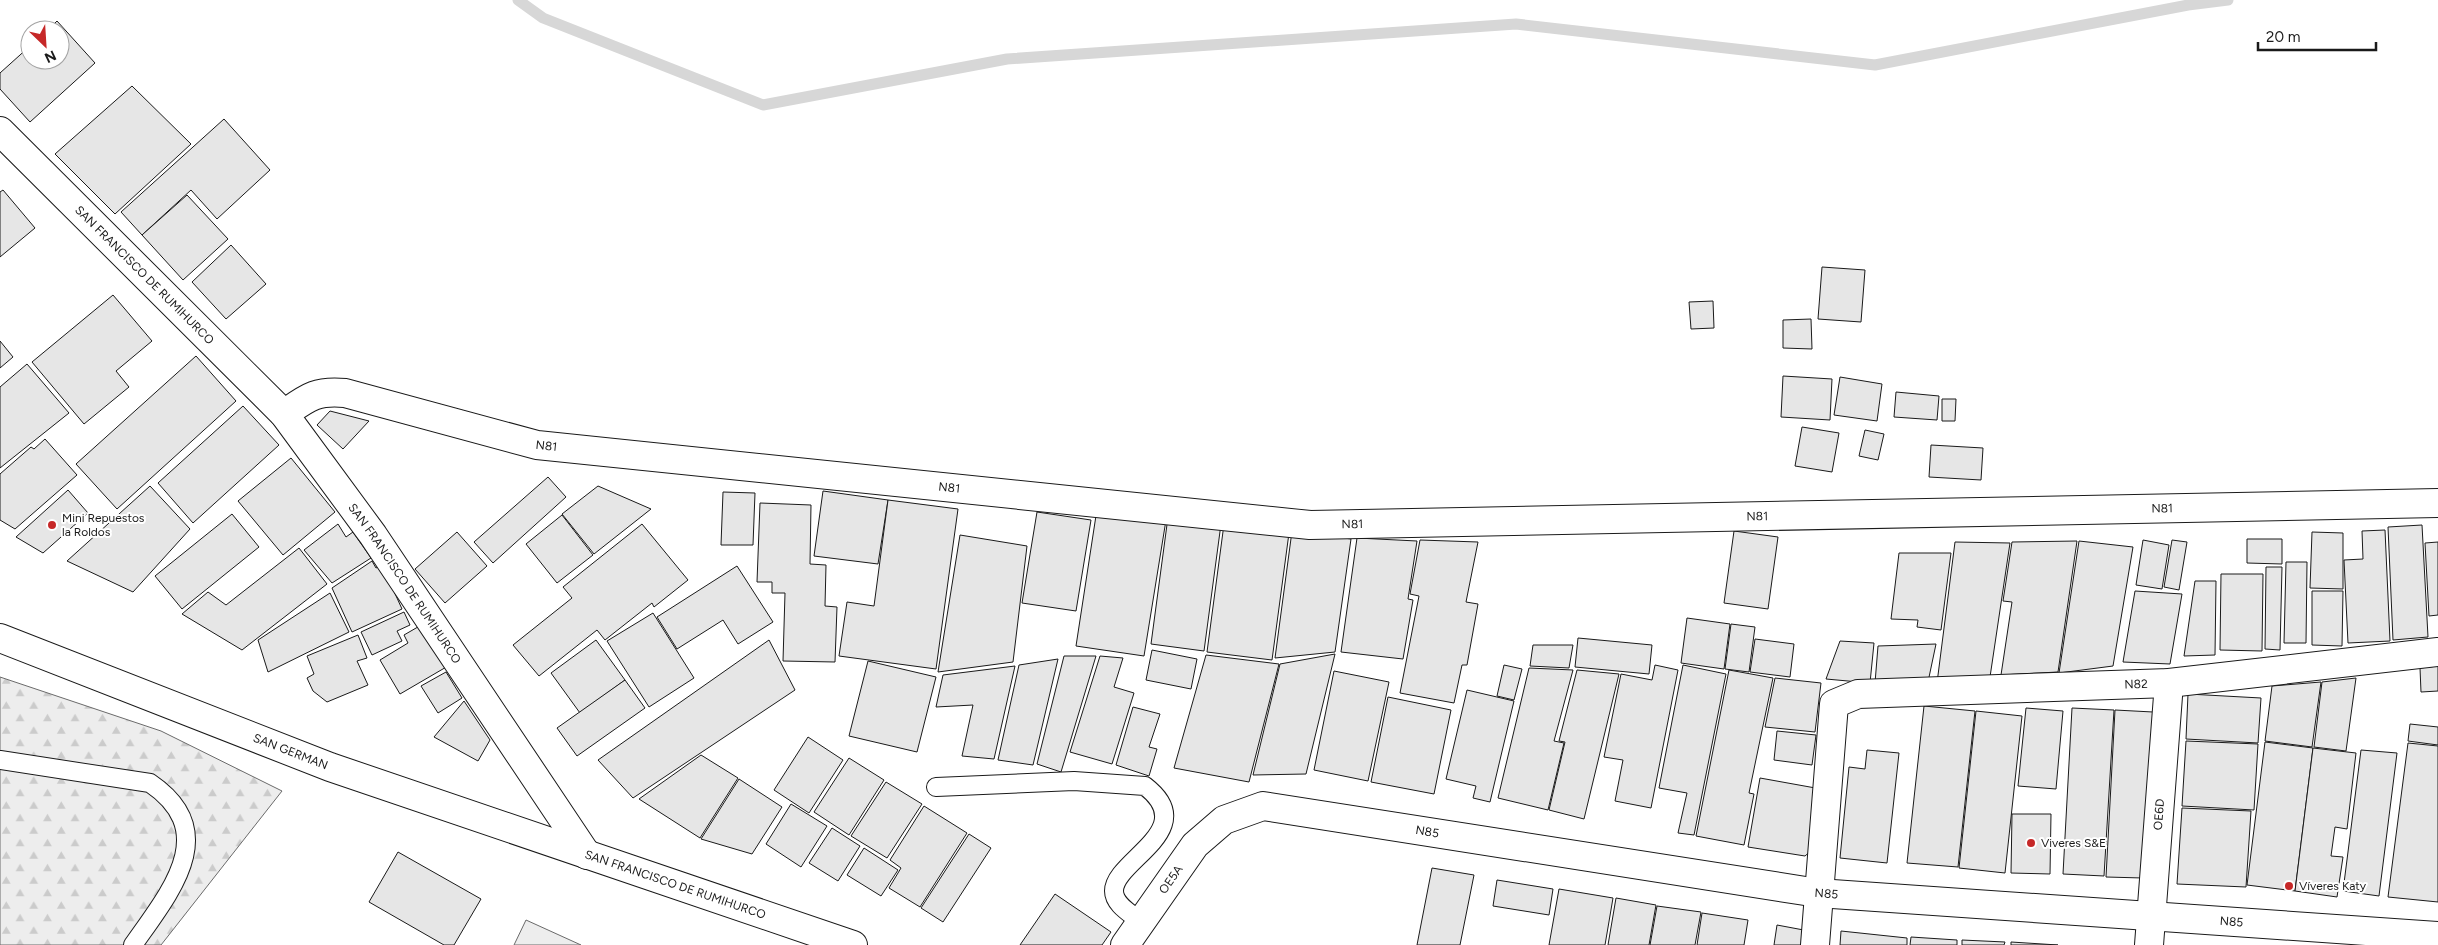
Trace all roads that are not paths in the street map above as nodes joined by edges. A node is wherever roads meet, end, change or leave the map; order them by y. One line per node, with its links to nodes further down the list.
1 (0, 132): 2 (street, SAN FRANCISCO DE RUMIHURCO)
2 (284, 414): 3 (street, N81); 10 (street, SAN FRANCISCO DE RUMIHURCO)
3 (2438, 503)
4 (0, 638): 10 (street, SAN GERMAN)
5 (2438, 652): 6 (street, N82)
6 (2169, 683): 11 (street, N82); 12 (street, OE6D)
7 (0, 760): 15 (lane)
8 (936, 787): 13 (lane)
9 (1224, 820): 11 (street, N85); 13 (street, OE5A)
10 (587, 855): 16 (street, SAN FRANCISCO DE RUMIHURCO)
11 (1818, 893): 12 (street, N85); 18 (street)
12 (2149, 918): 14 (street, N85); 19 (street, OE6D)
13 (1141, 922): 17 (street, OE5A)
14 (2438, 936)
15 (133, 945)
16 (853, 945)
17 (1125, 945)
18 (1815, 945)
19 (2149, 945)

